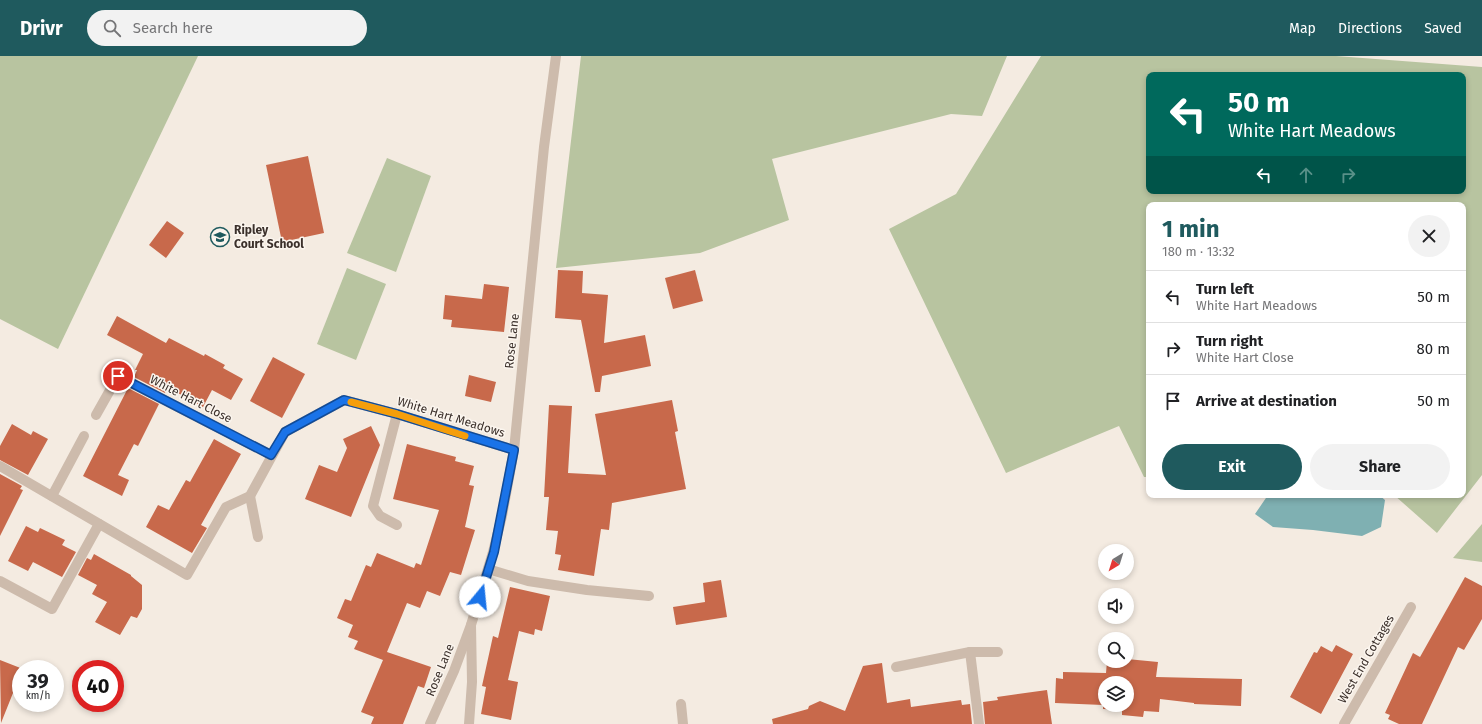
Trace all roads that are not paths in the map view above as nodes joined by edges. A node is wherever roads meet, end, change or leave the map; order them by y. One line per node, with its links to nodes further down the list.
1 (556, 56): 5 (street, Rose Lane)
2 (397, 414): 5 (street, White Hart Meadows); 6 (street, White Hart Meadows); 11 (street)
3 (96, 415): 6 (street, White Hart Close)
4 (84, 436): 8 (street)
5 (514, 450): 13 (street, Rose Lane)
6 (271, 455): 9 (street, White Hart Meadows)
7 (0, 466): 8 (street)
8 (52, 496): 10 (street)
9 (250, 496): 10 (street); 12 (street)
10 (99, 524): 14 (street)
11 (397, 525)
12 (258, 537)
13 (488, 569): 15 (street); 17 (street, Rose Lane)
14 (0, 581)
15 (649, 596)
16 (1411, 607): 26 (street, West End Cottages)
17 (471, 625): 22 (street, Rose Lane); 23 (street, Rose Lane)
18 (970, 652): 19 (street); 20 (street); 25 (street)
19 (998, 652)
20 (896, 667)
21 (681, 704): 24 (street)
22 (430, 724)
23 (469, 724)
24 (683, 724)
25 (979, 724)
26 (1344, 724)

